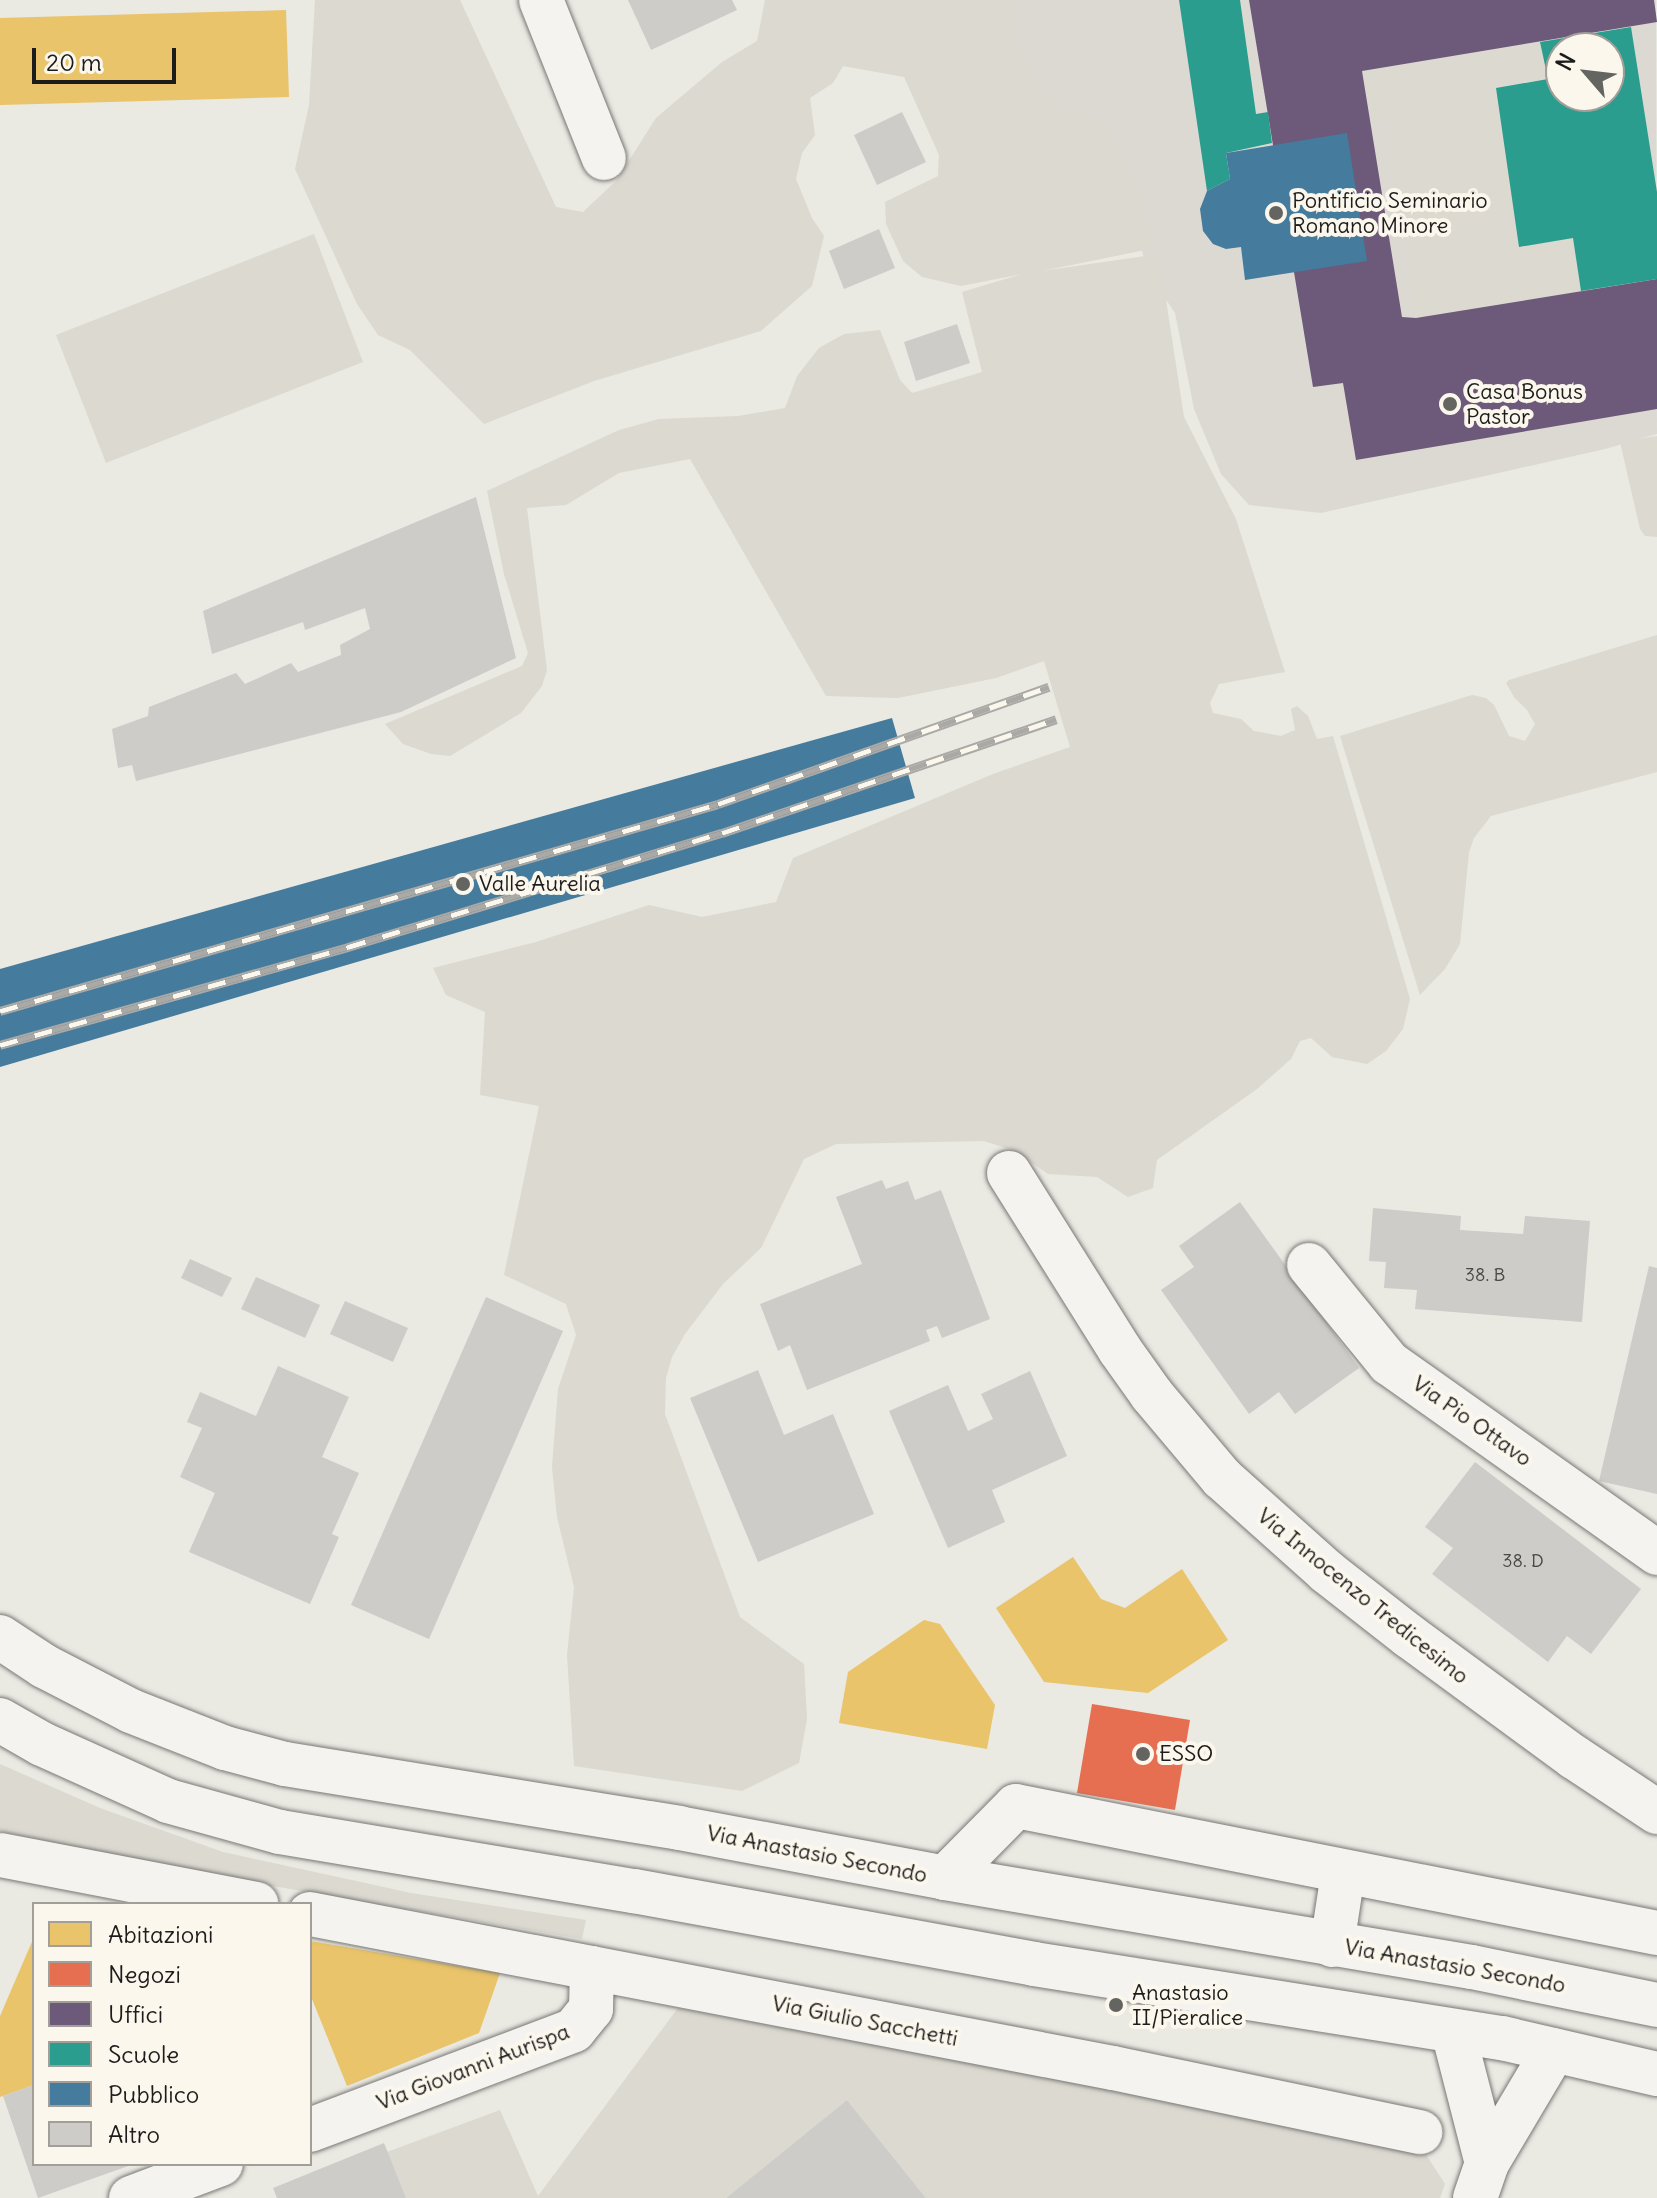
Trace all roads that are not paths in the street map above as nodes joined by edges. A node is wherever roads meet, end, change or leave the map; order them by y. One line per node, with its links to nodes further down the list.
1 (541, 0): 2 (street)
2 (604, 158)
3 (1009, 1173): 8 (street, Via Innocenzo Tredicesimo)
4 (1309, 1265): 5 (street, Via Pio Ottavo)
5 (1657, 1553)
6 (0, 1637): 11 (street, Via Anastasio Secondo)
7 (0, 1720): 18 (street)
8 (1657, 1812)
9 (0, 1855): 12 (street)
10 (1343, 1873): 11 (street); 14 (street); 15 (street)
11 (945, 1878): 15 (street, Via Anastasio Secondo)
12 (246, 1902)
13 (312, 1914): 16 (street, Via Giulio Sacchetti)
14 (1657, 1933)
15 (1332, 1945): 17 (street, Via Anastasio Secondo)
16 (592, 1968): 21 (street, Via Giovanni Aurispa); 22 (street, Via Giulio Sacchetti)
17 (1657, 2005)
18 (1453, 2031): 19 (street); 24 (street)
19 (1554, 2050): 20 (street); 24 (street)
20 (1657, 2074)
21 (312, 2129)
22 (1420, 2132)
23 (216, 2166): 25 (street)
24 (1481, 2180)
25 (131, 2198)

